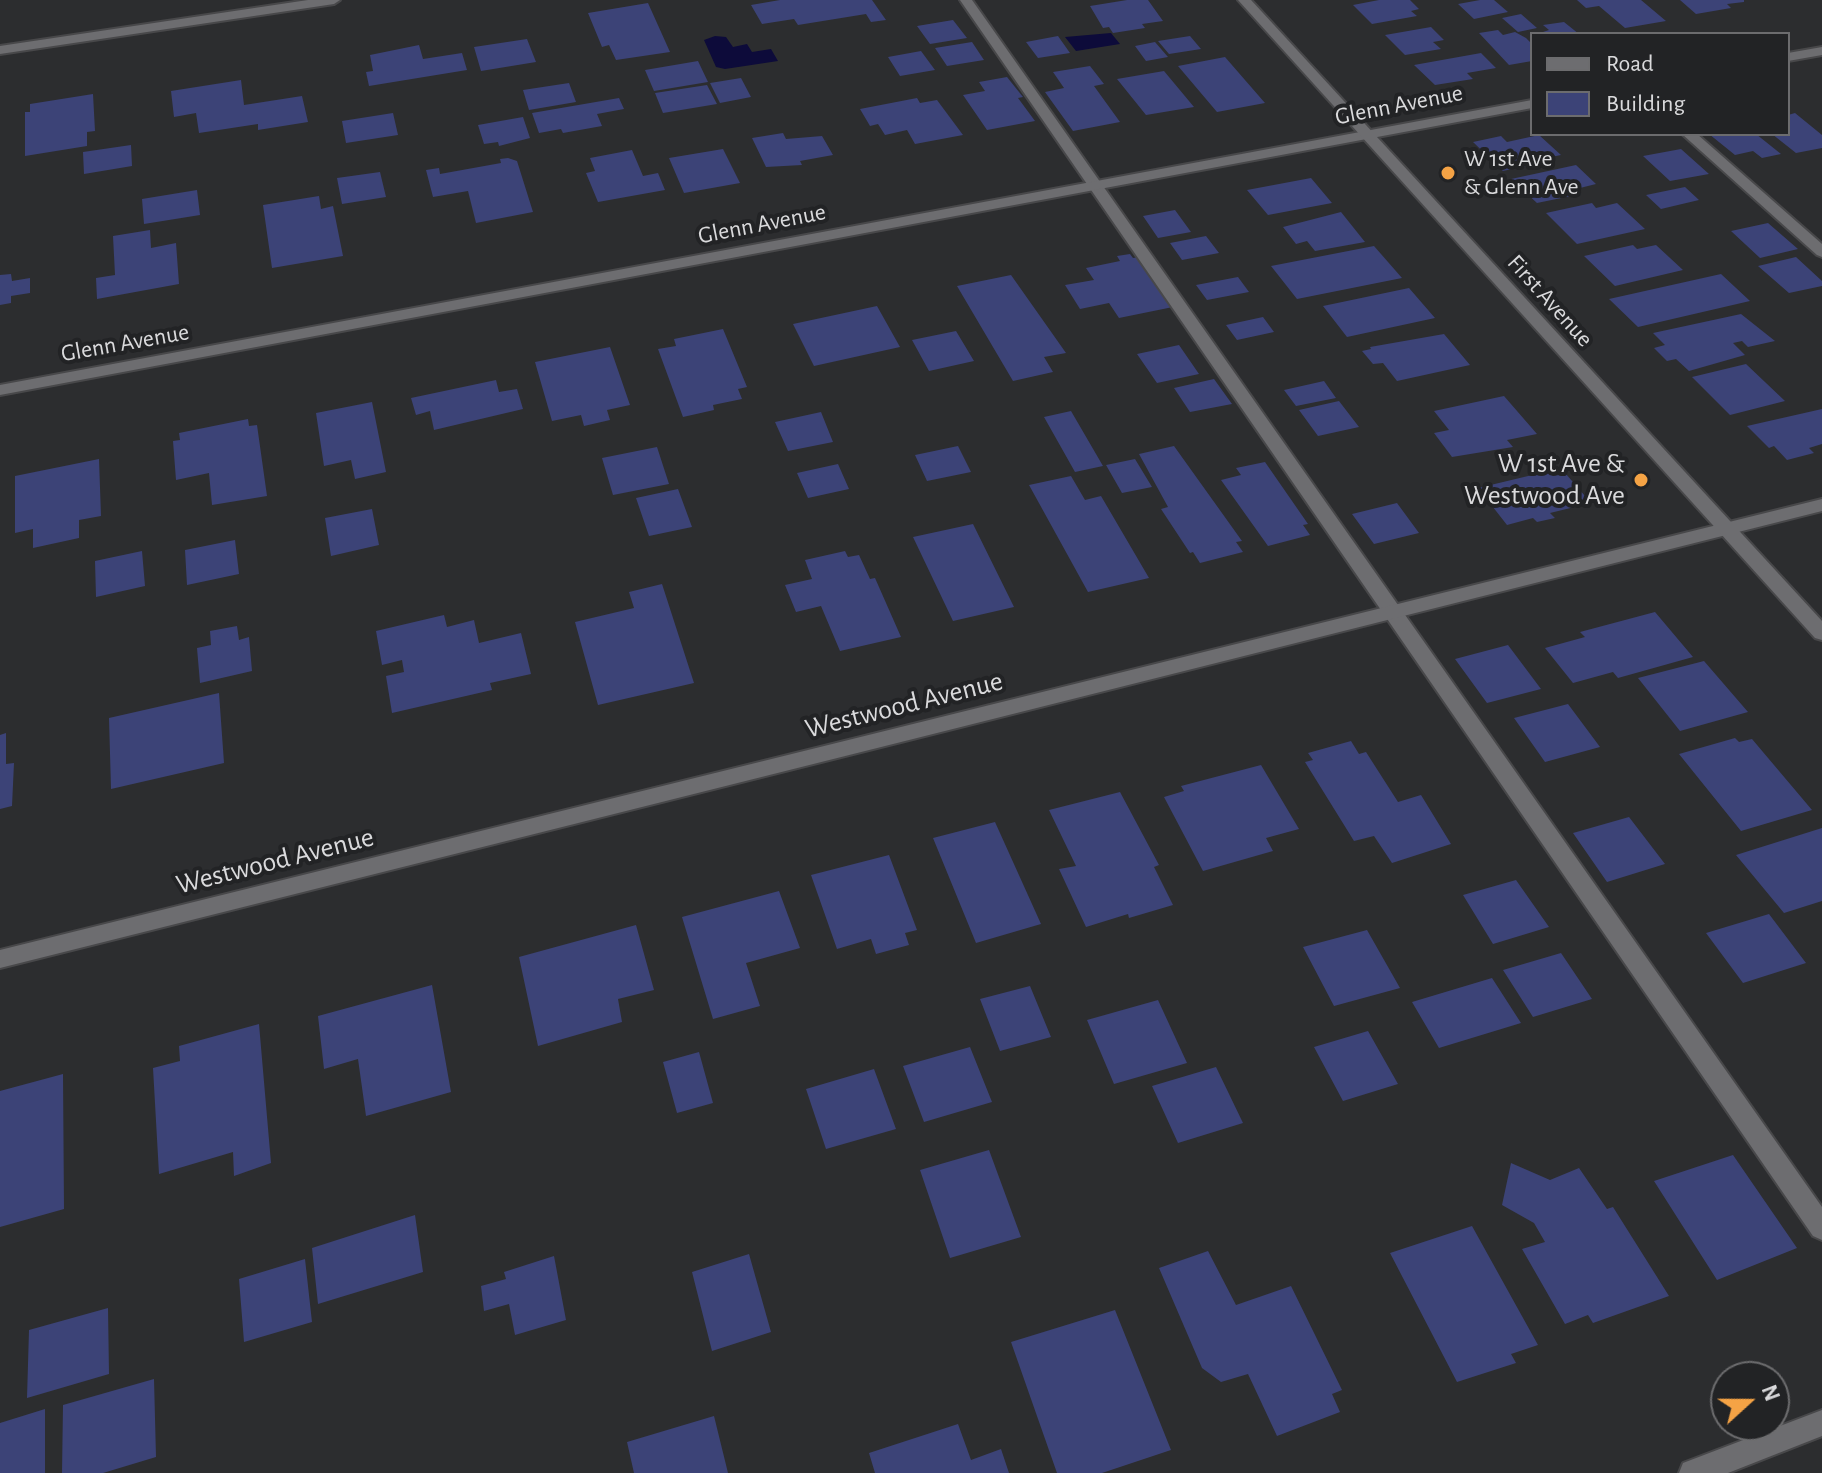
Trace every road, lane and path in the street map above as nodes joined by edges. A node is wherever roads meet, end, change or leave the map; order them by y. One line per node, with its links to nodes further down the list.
1 (334, 0): 4 (street)
2 (966, 0): 10 (street)
3 (1244, 0): 8 (street, First Avenue)
4 (0, 50)
5 (1822, 51): 6 (street)
6 (1790, 57)
7 (1530, 104): 8 (street, Glenn Avenue)
8 (1370, 135): 10 (street, Glenn Avenue); 14 (street, First Avenue)
9 (1691, 136): 11 (street)
10 (1097, 186): 12 (street, Glenn Avenue); 15 (street)
11 (1819, 246)
12 (0, 390)
13 (1822, 505): 14 (street, Westwood Avenue)
14 (1728, 529): 15 (street, Westwood Avenue); 16 (street, First Avenue)
15 (1394, 614): 17 (street, Westwood Avenue); 18 (street)
16 (1822, 633)
17 (0, 959)
18 (1822, 1228)
19 (1822, 1423): 20 (street)
20 (1693, 1473)

